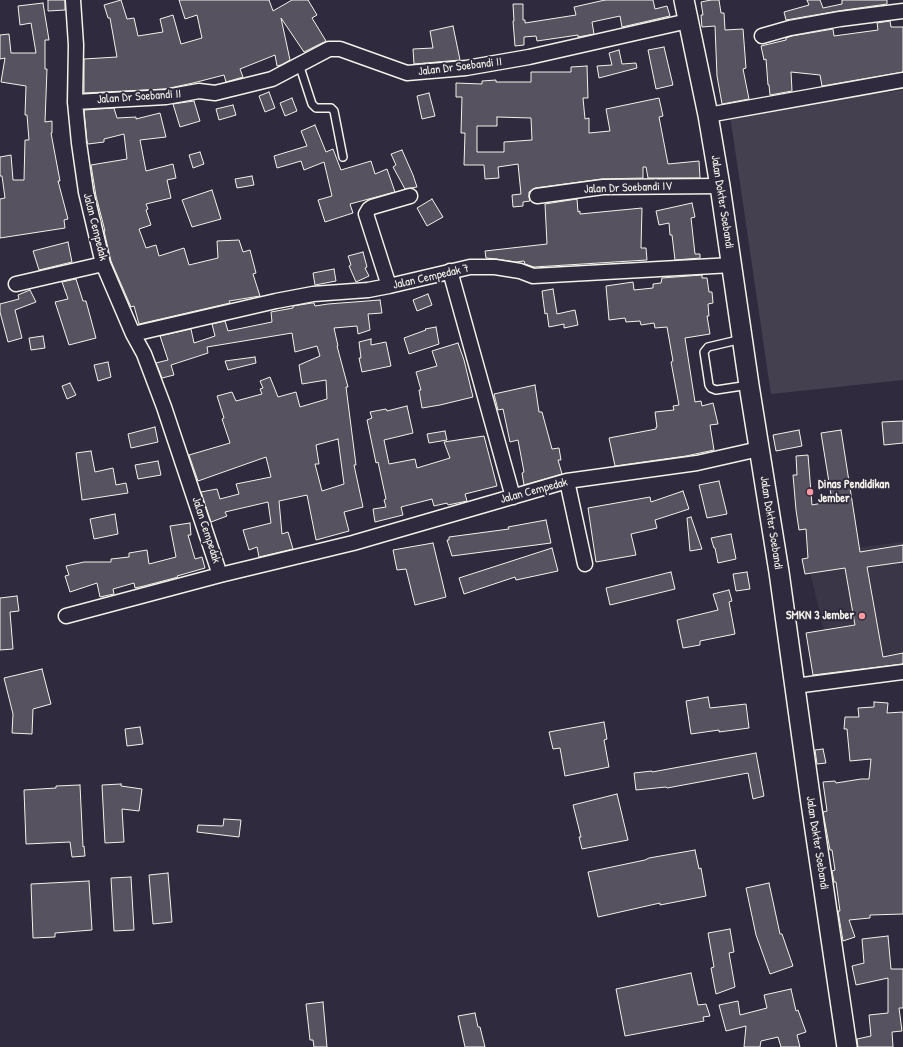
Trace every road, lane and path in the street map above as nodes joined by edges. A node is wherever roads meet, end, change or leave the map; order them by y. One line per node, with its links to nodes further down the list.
1 (73, 0): 8 (street, Jalan Cempedak)
2 (684, 0): 4 (main road, Jalan Dokter Soebandi)
3 (903, 11): 5 (street)
4 (688, 21): 6 (street, Jalan Dr Soebandi II); 9 (main road, Jalan Dokter Soebandi)
5 (762, 36)
6 (299, 64): 8 (street, Jalan Dr Soebandi II); 10 (lane)
7 (903, 80): 9 (street)
8 (75, 102): 14 (street, Jalan Cempedak)
9 (708, 115): 11 (main road, Jalan Dokter Soebandi)
10 (343, 157)
11 (720, 186): 13 (street, Jalan Dr Soebandi IV); 15 (main road, Jalan Dokter Soebandi)
12 (410, 196): 18 (street)
13 (537, 196)
14 (103, 264): 17 (street); 19 (street, Jalan Cempedak)
15 (732, 265): 16 (street, Jalan Cempedak 7); 20 (main road, Jalan Dokter Soebandi)
16 (450, 271): 18 (street, Jalan Cempedak 7); 24 (street)
17 (16, 284)
18 (389, 286): 19 (street, Jalan Cempedak 7)
19 (133, 334): 26 (street, Jalan Cempedak)
20 (742, 339): 21 (main road, Jalan Dokter Soebandi); 21 (lane)
21 (749, 386): 22 (main road, Jalan Dokter Soebandi)
22 (759, 449): 23 (street, Jalan Cempedak); 29 (main road, Jalan Dokter Soebandi)
23 (567, 481): 24 (street, Jalan Cempedak); 25 (street)
24 (513, 497): 26 (street, Jalan Cempedak)
25 (585, 564)
26 (220, 575): 27 (street)
27 (66, 616)
28 (903, 672): 29 (street)
29 (794, 686): 30 (main road, Jalan Dokter Soebandi)
30 (847, 1047)

